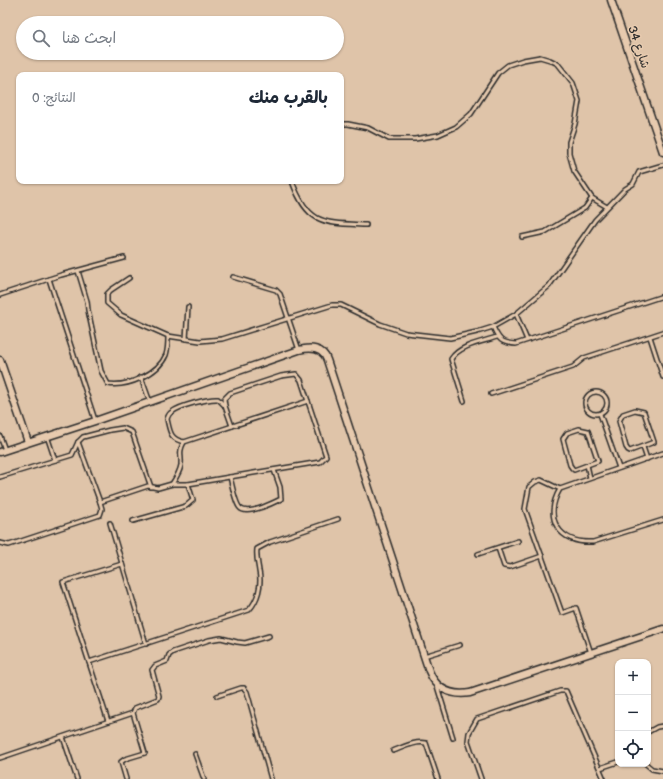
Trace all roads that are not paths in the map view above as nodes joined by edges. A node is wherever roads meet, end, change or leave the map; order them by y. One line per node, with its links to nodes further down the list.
1 (611, 0): 3 (street, شارع 34)
2 (344, 124): 6 (lane)
3 (663, 152)
4 (663, 165): 7 (lane)
5 (293, 184): 8 (lane)
6 (592, 198): 7 (lane); 9 (lane)
7 (607, 207): 18 (lane)
8 (366, 225)
9 (522, 237)
10 (124, 258): 11 (lane)
11 (78, 270): 14 (lane); 29 (lane)
12 (233, 277): 19 (lane)
13 (129, 278): 22 (lane)
14 (49, 279): 15 (lane); 37 (lane)
15 (0, 295)
16 (663, 296): 26 (lane)
17 (188, 307): 25 (lane)
18 (516, 314): 20 (lane); 26 (lane)
19 (288, 318): 20 (lane); 25 (lane); 27 (lane)
20 (493, 327): 23 (lane)
21 (663, 332): 24 (lane)
22 (168, 336): 25 (lane); 29 (lane)
23 (497, 337): 26 (lane); 33 (lane)
24 (650, 337): 30 (lane); 31 (lane)
25 (186, 339)
26 (526, 340)
27 (299, 350): 34 (street); 75 (street)
28 (0, 360): 41 (street)
29 (141, 377): 34 (lane)
30 (663, 377)
31 (491, 394)
32 (308, 401): 35 (lane); 38 (lane); 51 (lane)
33 (464, 401)
34 (150, 402): 37 (street)
35 (225, 406): 38 (lane); 43 (lane)
36 (600, 414): 36 (lane); 50 (lane)
37 (95, 420): 40 (street)
38 (232, 426): 43 (lane)
39 (0, 436): 45 (lane)
40 (47, 436): 41 (street); 48 (lane)
41 (28, 442): 45 (street)
42 (78, 442): 48 (lane); 57 (lane); 59 (lane)
43 (184, 442): 55 (lane)
44 (643, 447): 44 (lane); 47 (lane)
45 (2, 451)
46 (663, 453): 47 (lane)
47 (646, 459): 50 (lane)
48 (55, 460): 52 (lane)
49 (587, 466): 49 (lane); 54 (lane)
50 (619, 468): 54 (lane)
51 (274, 470): 53 (lane); 53 (lane)
52 (0, 477)
53 (230, 477): 56 (lane)
54 (590, 478): 58 (lane)
55 (172, 484): 56 (lane); 57 (lane)
56 (188, 484): 61 (lane)
57 (151, 487): 59 (lane)
58 (560, 489): 62 (lane); 68 (lane)
59 (100, 502): 65 (lane)
60 (338, 519): 72 (lane)
61 (133, 520)
62 (663, 520)
63 (110, 523): 69 (lane)
64 (518, 541): 66 (lane)
65 (0, 543)
66 (498, 548): 67 (lane); 68 (lane)
67 (478, 554)
68 (542, 556): 74 (lane)
69 (122, 564): 72 (lane); 76 (lane)
70 (663, 629): 74 (street)
71 (269, 636): 79 (lane)
72 (146, 644): 76 (lane)
73 (460, 645): 75 (lane)
74 (591, 652): 77 (street)
75 (424, 656): 77 (street)
76 (89, 662): 80 (lane)
77 (436, 684): 84 (lane)
78 (217, 696): 95 (lane)
79 (133, 713): 80 (lane); 93 (lane)
80 (108, 721): 83 (lane)
81 (663, 726): 82 (lane)
82 (650, 731)
83 (63, 737): 87 (lane); 92 (lane)
84 (453, 738)
85 (393, 751): 96 (lane)
86 (195, 754): 94 (lane)
87 (0, 758)
88 (615, 763): 90 (lane)
89 (650, 767): 91 (lane)
90 (600, 768): 97 (lane); 98 (lane)
91 (663, 771)
92 (77, 779)
93 (126, 779)
94 (204, 779)
95 (271, 779)
96 (438, 779)
97 (481, 779)
98 (604, 779)

